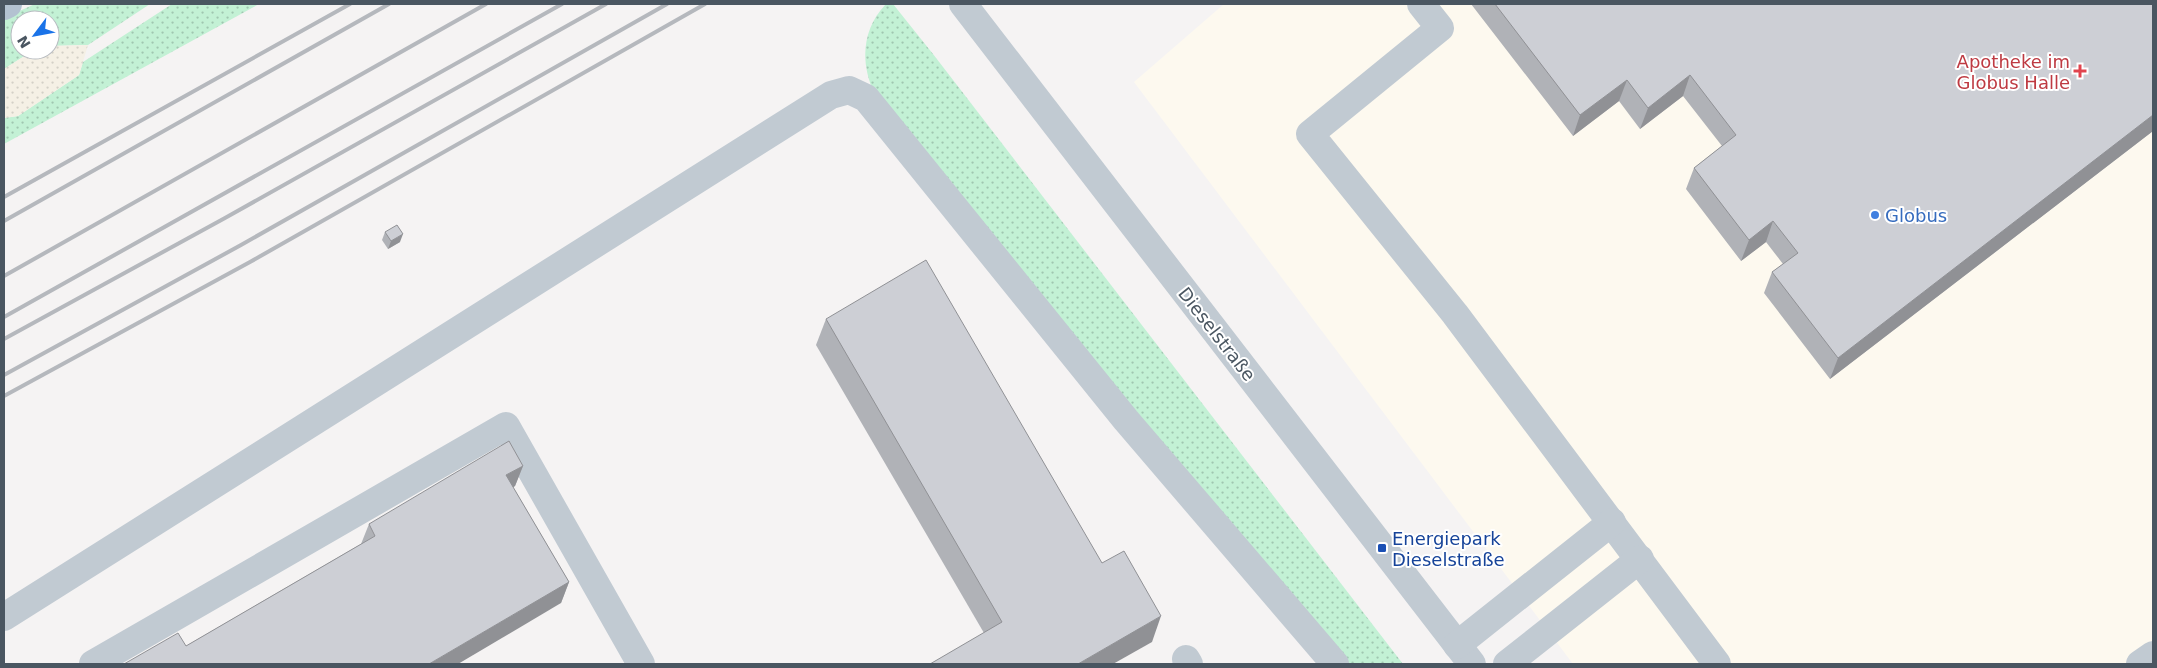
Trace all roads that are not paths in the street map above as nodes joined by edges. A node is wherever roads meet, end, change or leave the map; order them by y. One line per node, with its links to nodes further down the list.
1 (8, 4): 3 (main road)
2 (1421, 4): 5 (street)
3 (4, 6)
4 (970, 13): 9 (street, Dieselstraße)
5 (1612, 522): 6 (street); 9 (street)
6 (1640, 559): 13 (street); 14 (street)
7 (4, 617): 12 (street)
8 (2153, 655): 15 (street)
9 (1468, 659)
10 (94, 664): 11 (street)
11 (641, 664)
12 (1335, 664)
13 (1508, 664)
14 (1717, 664)
15 (2140, 664)

